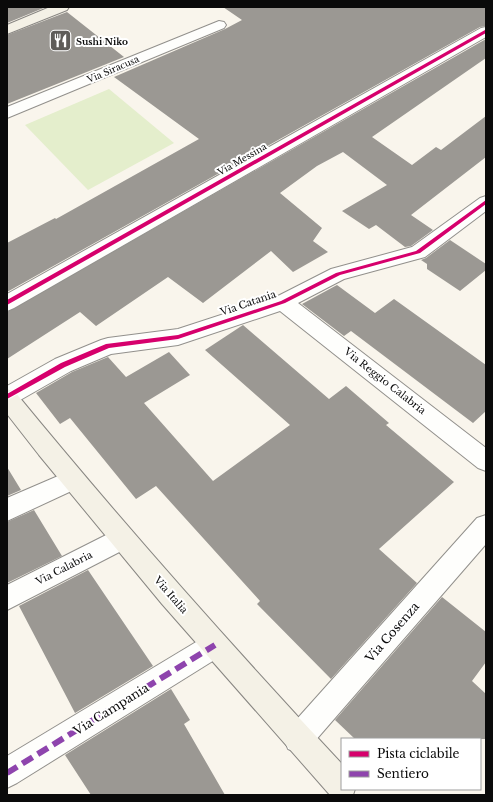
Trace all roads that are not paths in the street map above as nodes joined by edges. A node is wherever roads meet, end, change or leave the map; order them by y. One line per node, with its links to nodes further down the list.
1 (62, 7): 3 (main road)
2 (219, 25): 5 (street, Via Siracusa)
3 (7, 30)
4 (486, 31): 8 (street, Via Messina)
5 (7, 113)
6 (486, 202): 7 (street, Via Catania)
7 (283, 302): 9 (street, Via Catania); 10 (street, Via Reggio Calabria)
8 (7, 303)
9 (7, 398): 11 (main road, Via Italia)
10 (486, 460)
11 (72, 480): 12 (street); 14 (main road, Via Italia)
12 (7, 510)
13 (486, 526): 17 (street, Via Cosenza)
14 (122, 538): 15 (street, Via Calabria); 16 (main road, Via Italia)
15 (7, 598)
16 (215, 645): 17 (main road, Via Italia); 18 (street, Via Campania)
17 (298, 739): 19 (main road, Via Italia)
18 (7, 772)
19 (341, 785)

